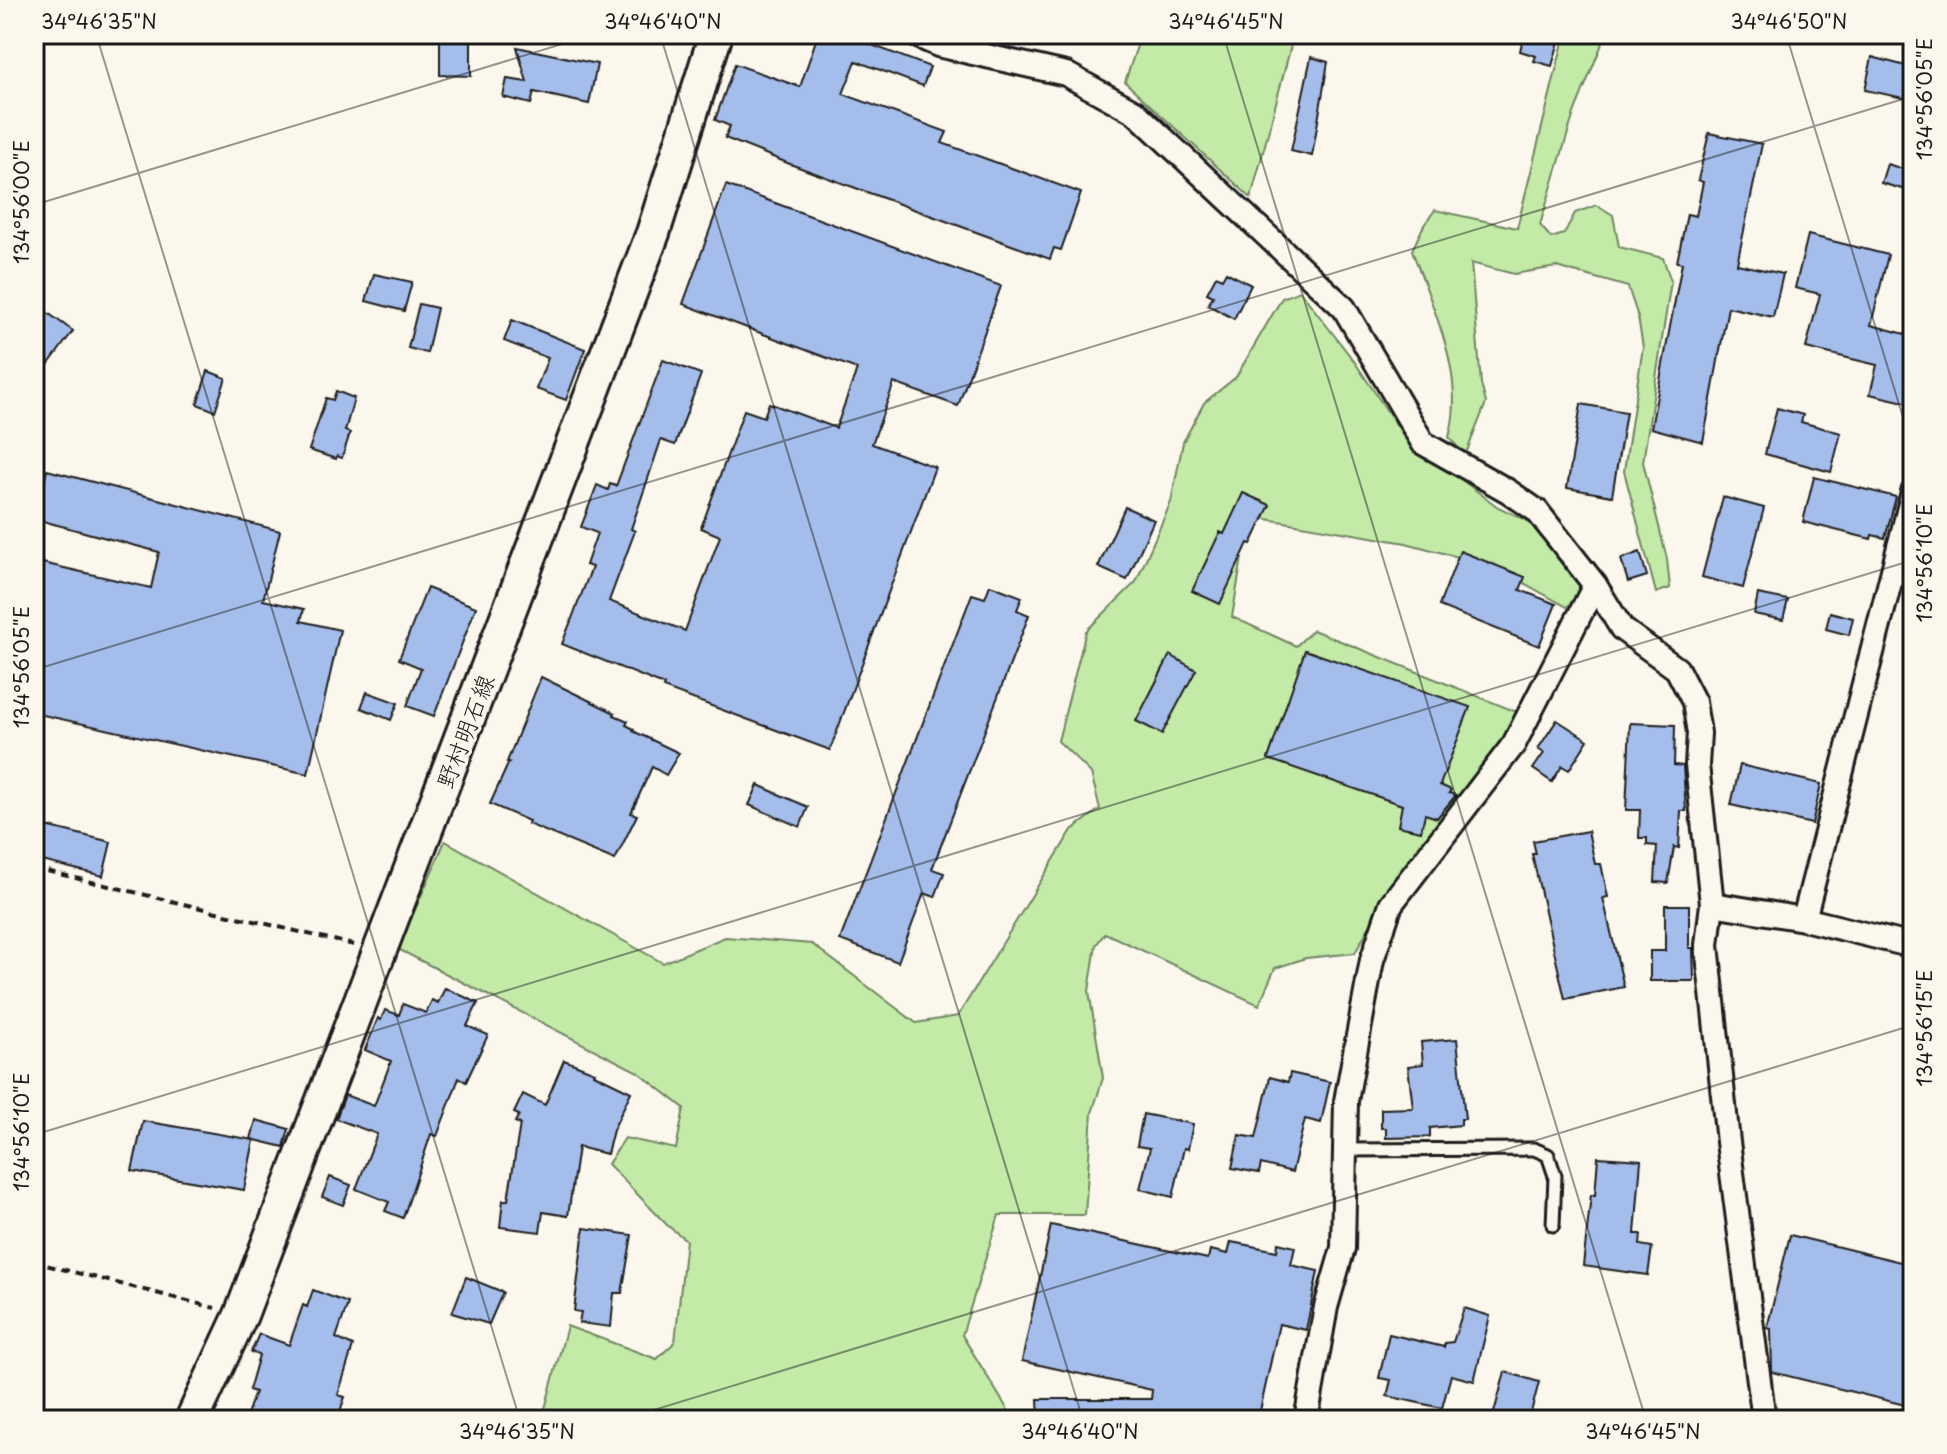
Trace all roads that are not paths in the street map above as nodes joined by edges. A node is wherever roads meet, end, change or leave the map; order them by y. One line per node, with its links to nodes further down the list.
1 (716, 34): 10 (main road, 野村明石線)
2 (913, 34): 4 (street)
3 (1913, 492): 6 (street)
4 (1595, 585): 5 (street); 8 (street)
5 (1712, 904): 6 (street); 12 (street)
6 (1804, 919): 7 (street)
7 (1913, 946)
8 (1344, 1150): 9 (lane); 11 (street)
9 (1553, 1225)
10 (192, 1420)
11 (1306, 1420)
12 (1764, 1420)

